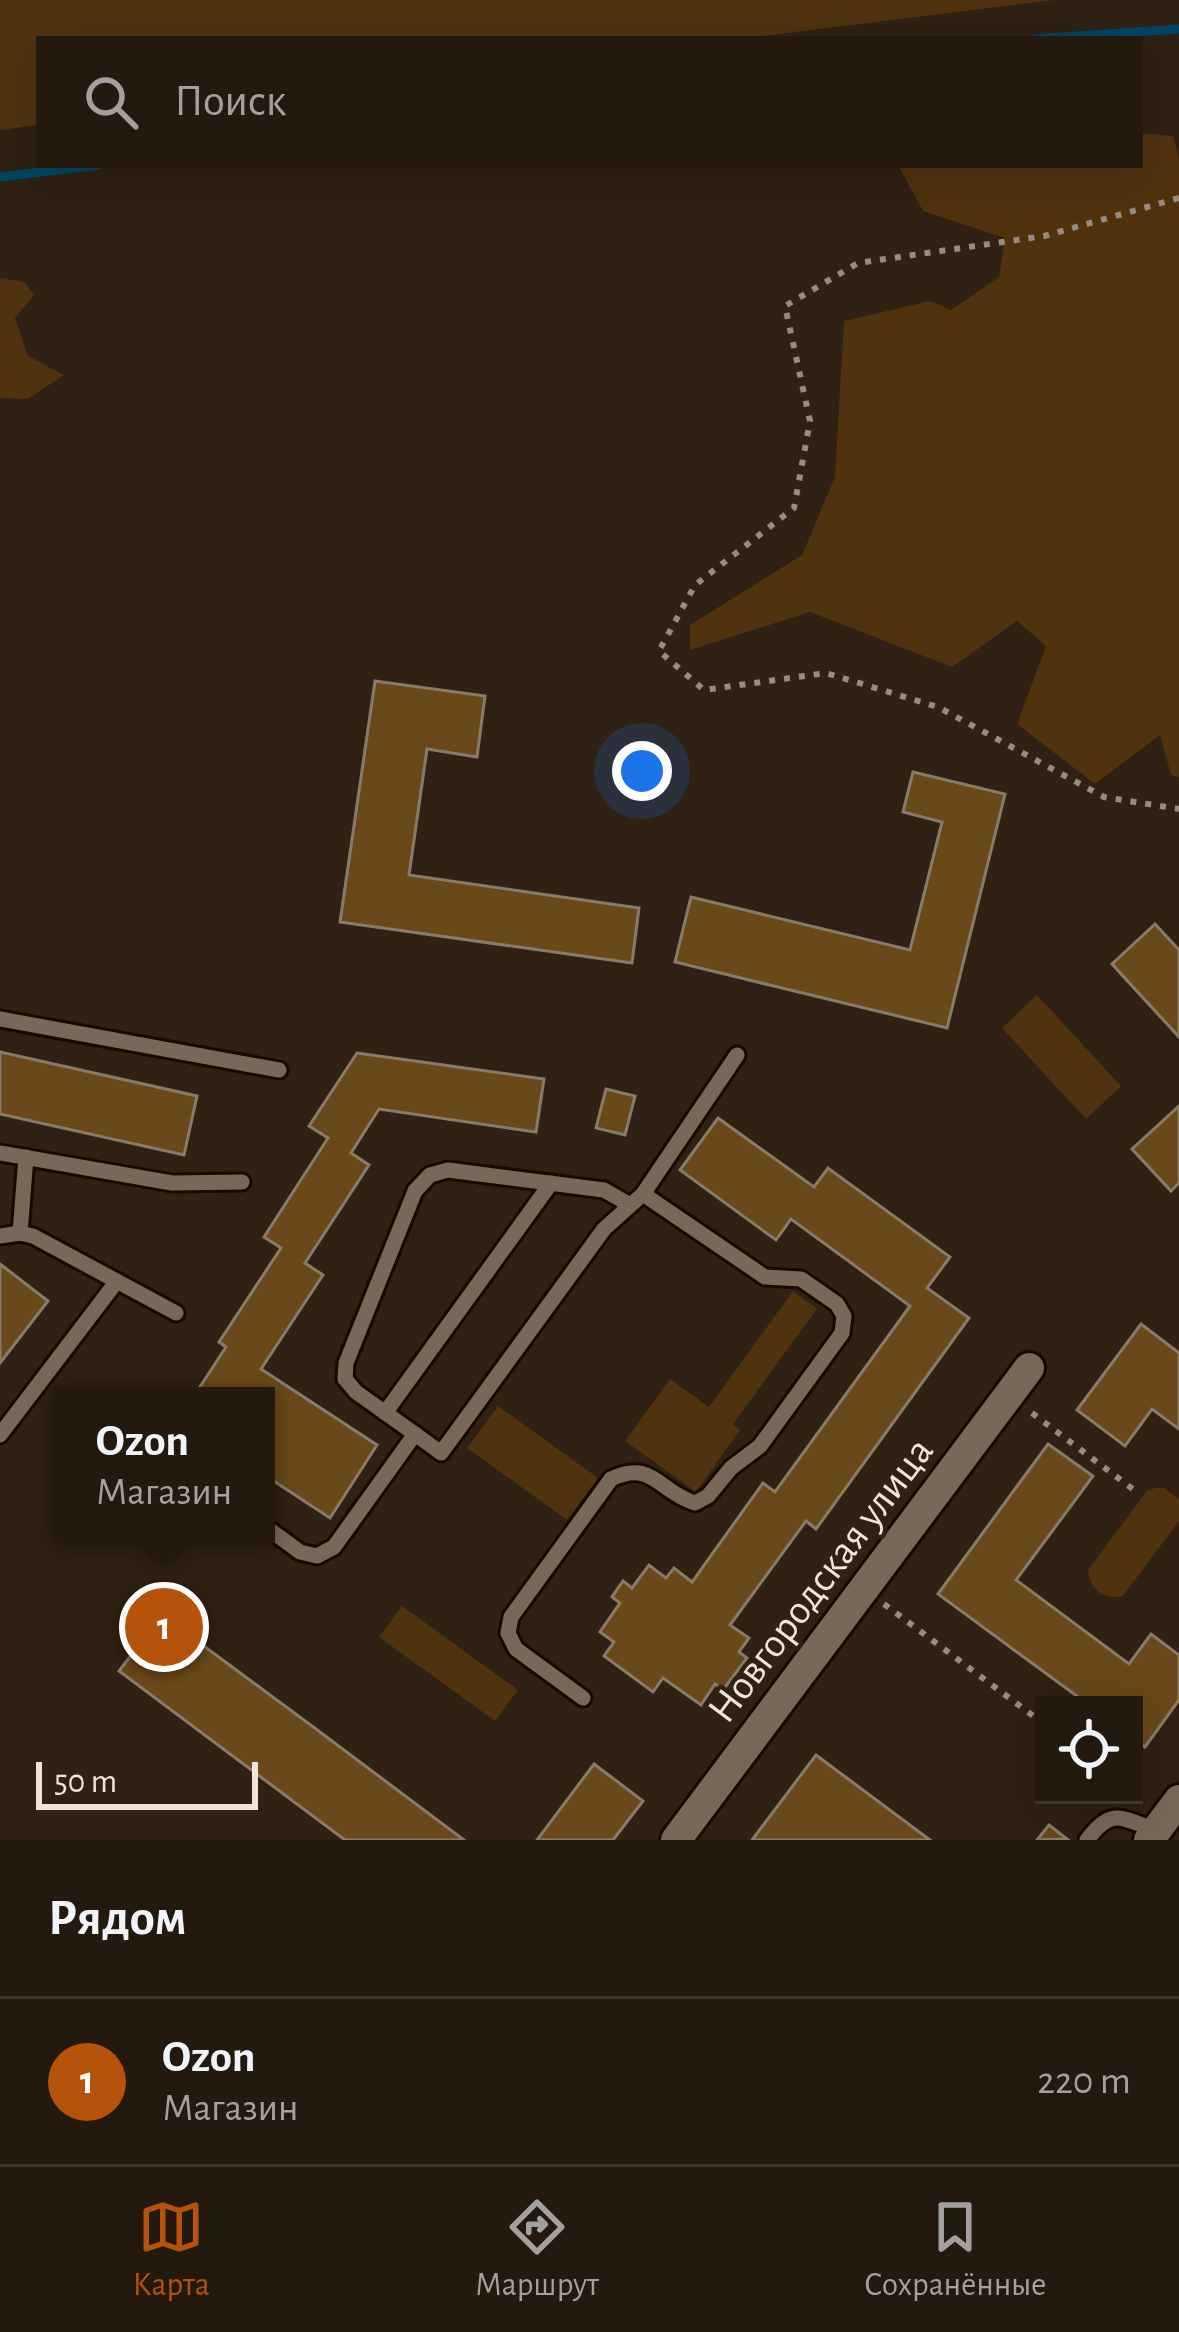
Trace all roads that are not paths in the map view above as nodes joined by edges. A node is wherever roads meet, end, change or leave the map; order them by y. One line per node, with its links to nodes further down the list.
1 (0, 1019): 3 (lane)
2 (736, 1055): 8 (lane)
3 (279, 1070)
4 (0, 1153): 5 (lane)
5 (26, 1157): 6 (lane); 9 (lane)
6 (242, 1181)
7 (551, 1183): 8 (lane); 14 (lane); 14 (lane)
8 (636, 1200): 15 (lane); 18 (lane)
9 (20, 1233): 10 (lane); 11 (lane)
10 (0, 1236)
11 (117, 1281): 12 (lane); 16 (lane)
12 (176, 1312)
13 (1029, 1368): 21 (street, Новгородская улица)
14 (386, 1413): 15 (lane)
15 (416, 1434): 17 (lane)
16 (0, 1436)
17 (275, 1534)
18 (583, 1698)
19 (1179, 1801): 20 (street)
20 (1153, 1835): 22 (lane)
21 (676, 1840)
22 (1087, 1840)

